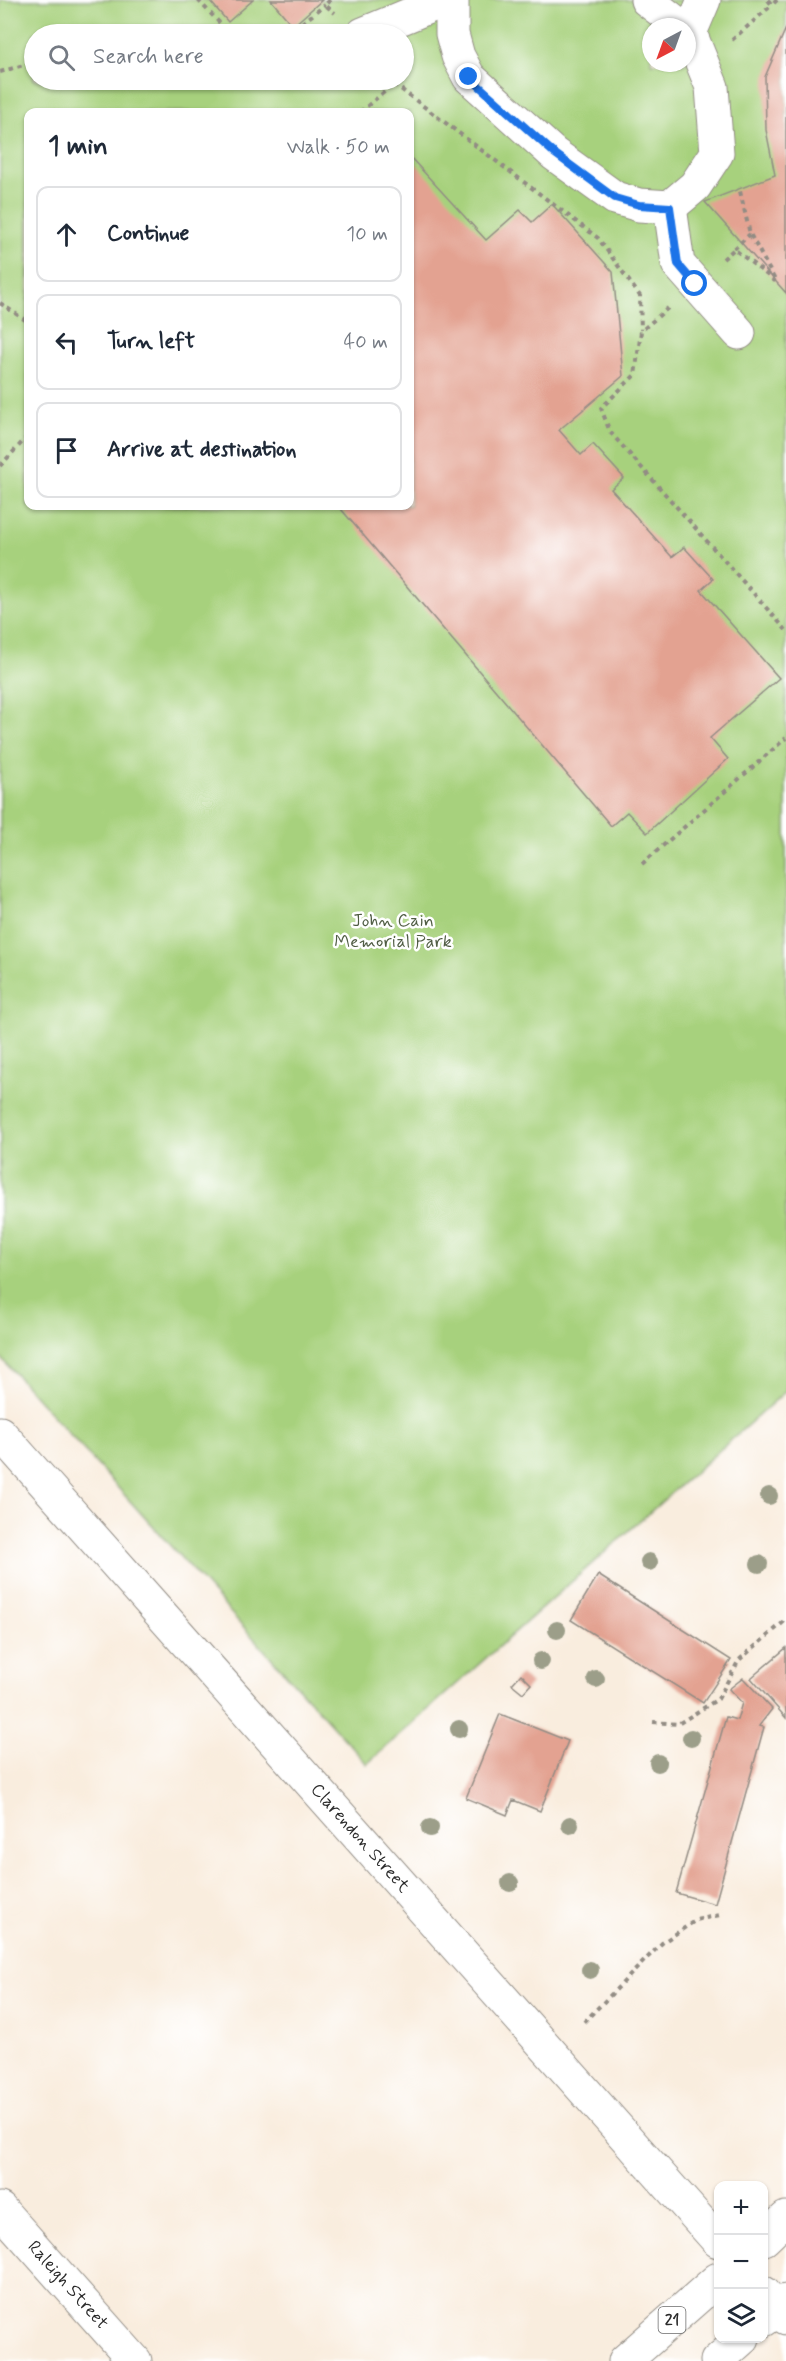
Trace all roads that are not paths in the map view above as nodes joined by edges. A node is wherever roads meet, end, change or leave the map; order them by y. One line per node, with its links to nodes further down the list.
1 (445, 0): 7 (street)
2 (452, 0): 9 (street)
3 (647, 0): 5 (street)
4 (704, 0): 6 (street)
5 (670, 18)
6 (693, 18)
7 (385, 24)
8 (696, 52): 9 (street)
9 (670, 207): 10 (street)
10 (739, 333)
11 (0, 1433): 15 (street, Clarendon Street)
12 (0, 2209): 18 (street, Raleigh Street)
13 (786, 2218): 14 (street)
14 (768, 2235)
15 (714, 2236)
16 (714, 2283): 19 (street, 21)
17 (737, 2343): 20 (street)
18 (135, 2361)
19 (625, 2361)
20 (717, 2361)

